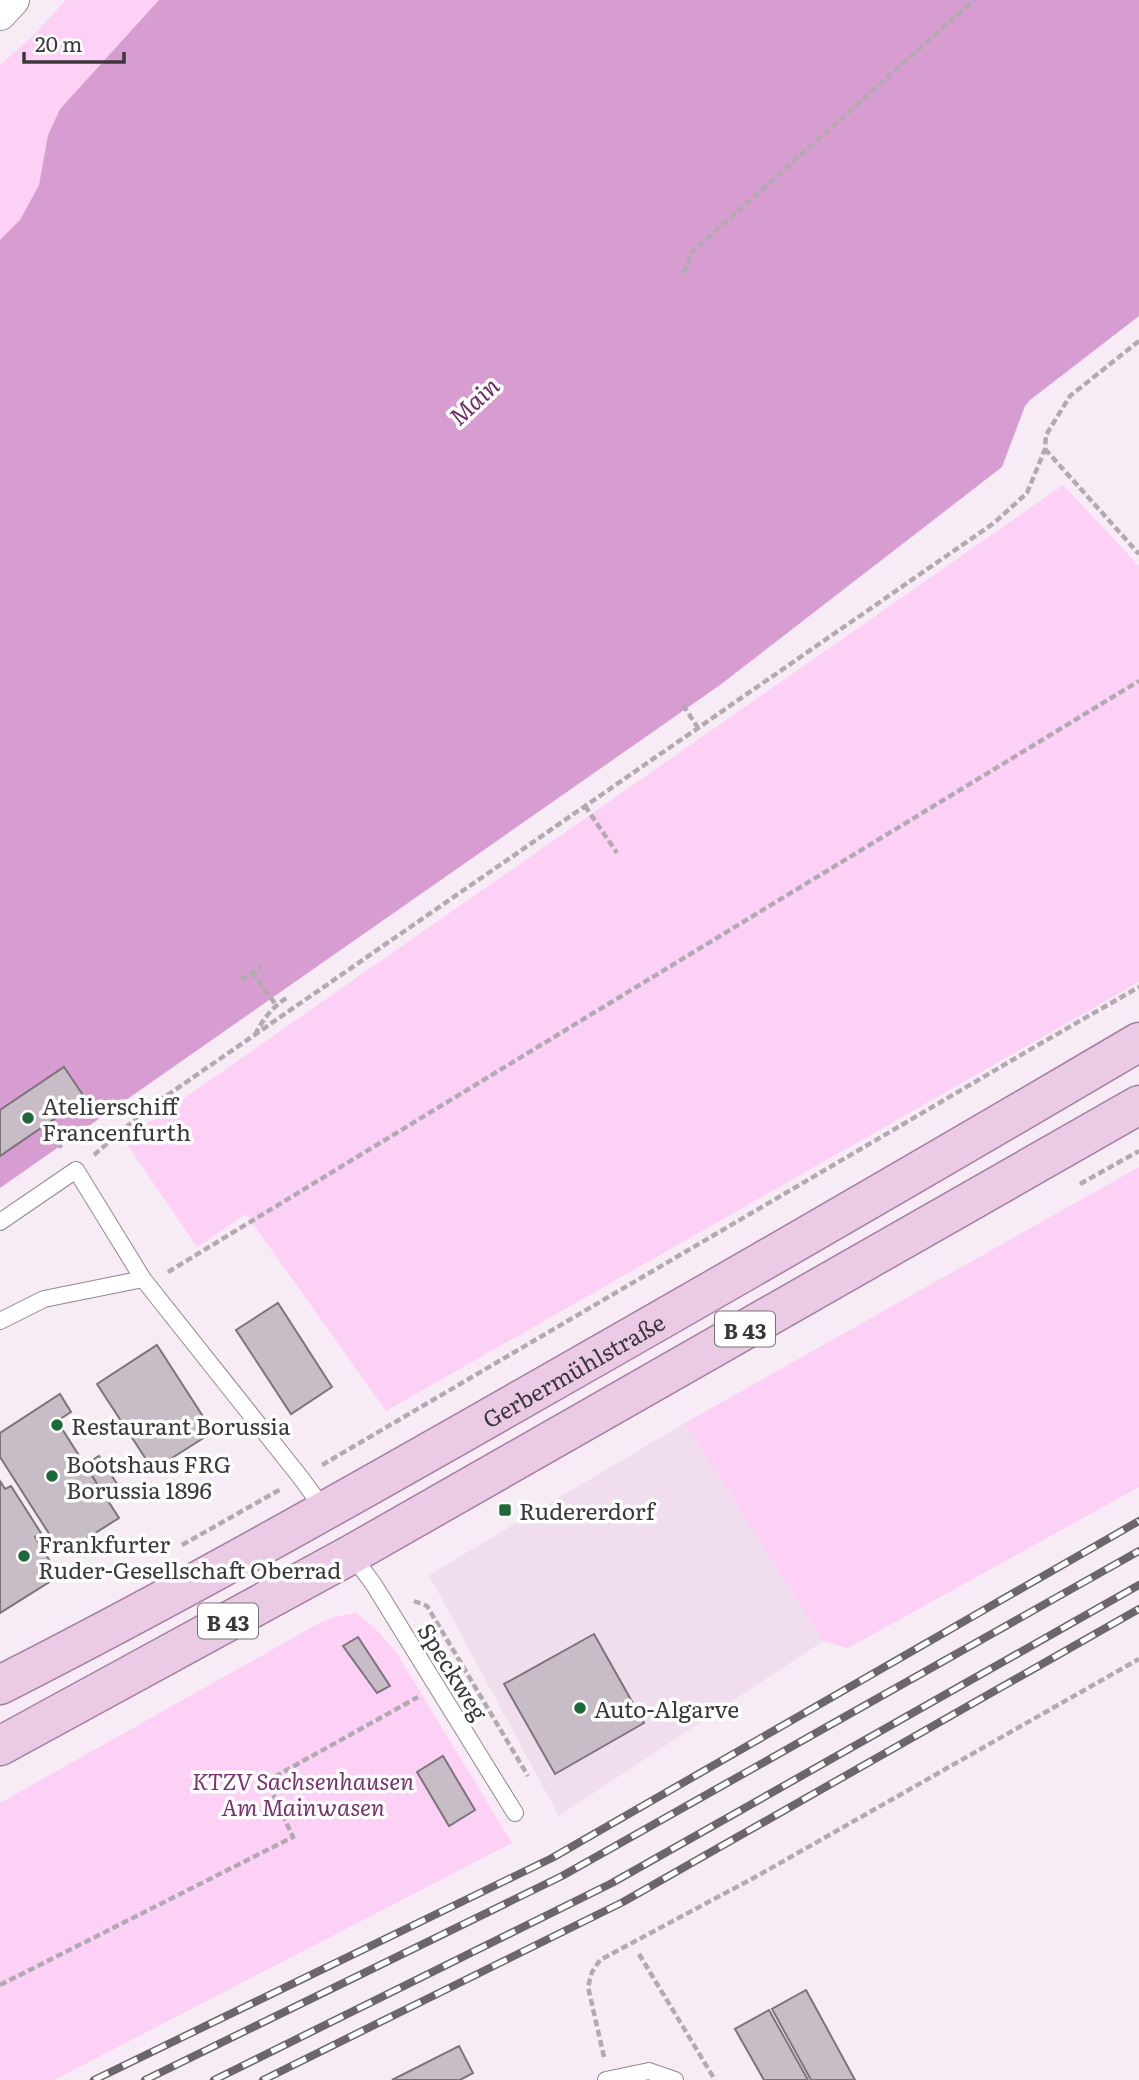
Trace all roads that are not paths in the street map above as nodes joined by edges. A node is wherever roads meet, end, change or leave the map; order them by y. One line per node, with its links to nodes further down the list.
1 (13, 0): 2 (street)
2 (0, 14)
3 (1139, 1042): 8 (main road, Gerbermühlstraße / B 43)
4 (1139, 1105): 9 (main road, B 43)
5 (0, 1222): 6 (lane)
6 (143, 1279): 7 (lane); 8 (lane)
7 (0, 1321)
8 (325, 1511): 9 (main road); 10 (main road, Gerbermühlstraße / B 43)
9 (352, 1554): 11 (main road, B 43); 12 (lane, Speckweg)
10 (0, 1685)
11 (0, 1746)
12 (515, 1813)
13 (607, 2079): 14 (lane)
14 (675, 2080)

